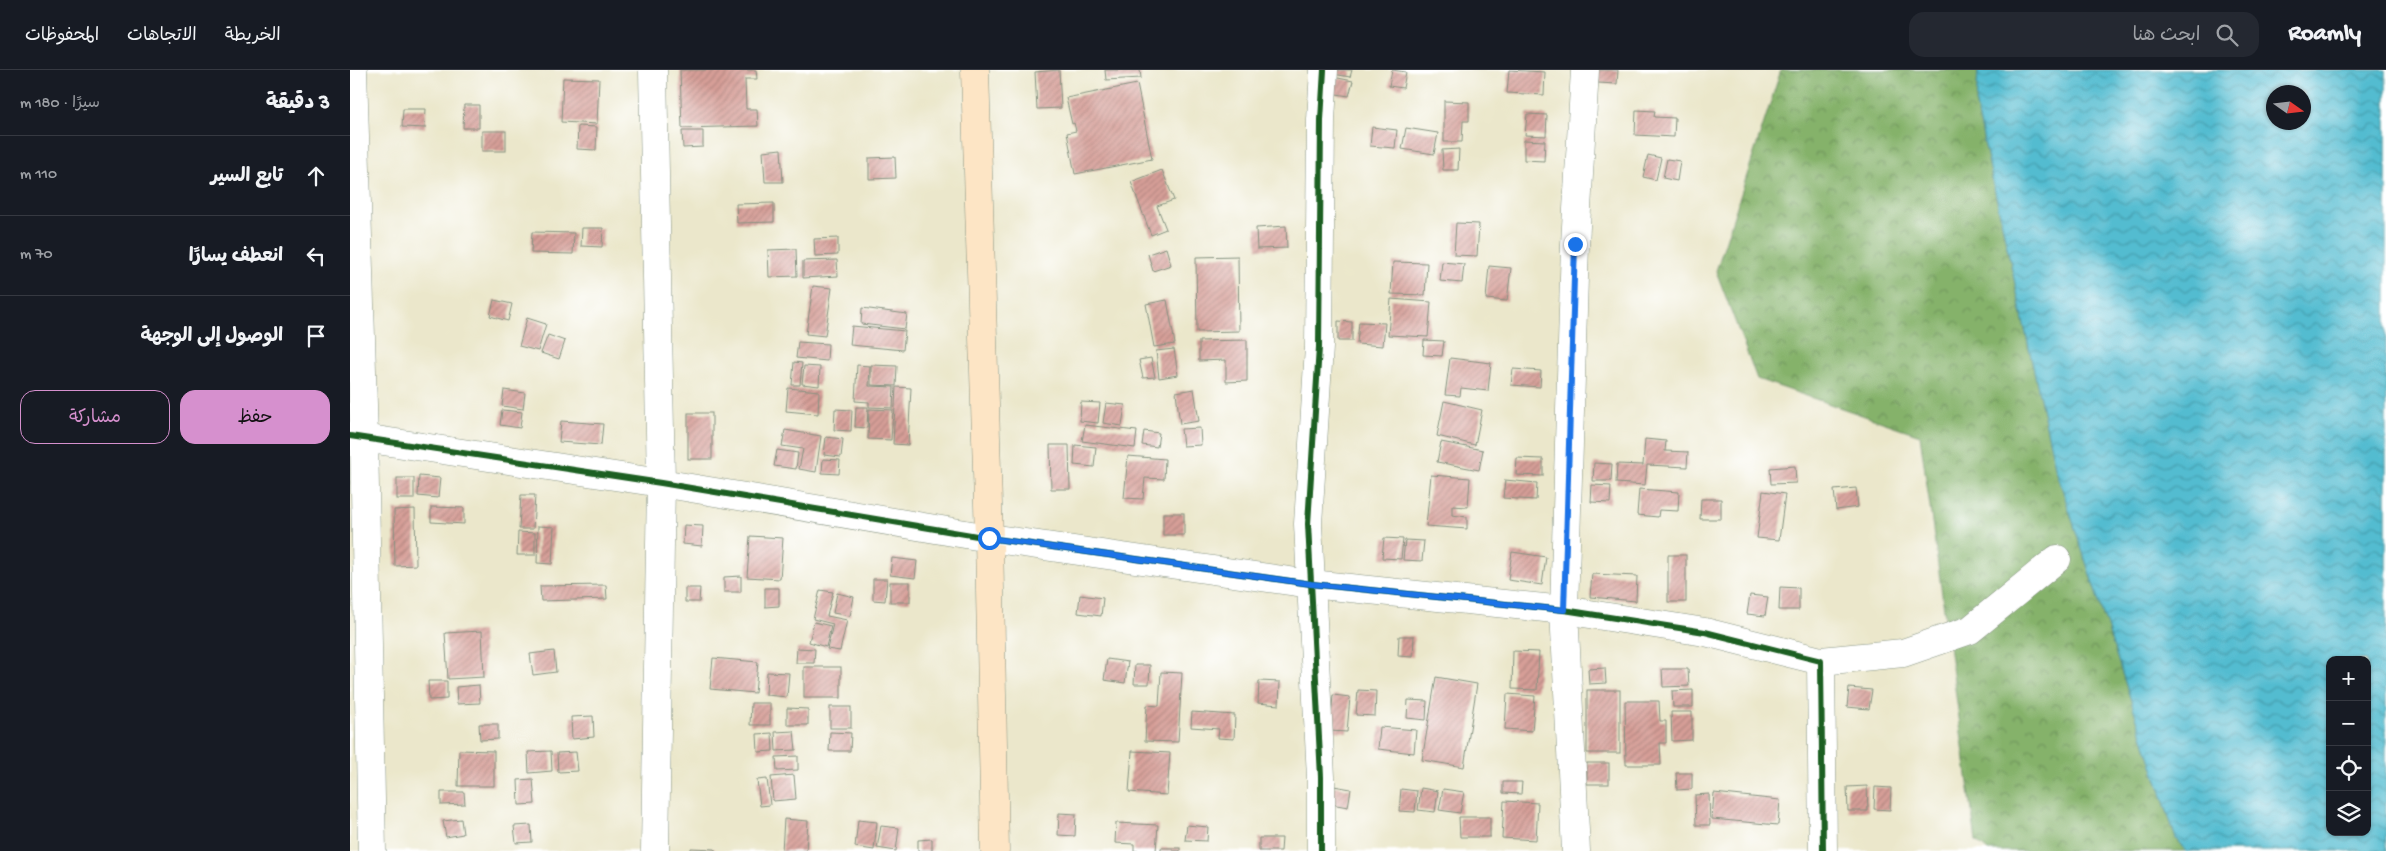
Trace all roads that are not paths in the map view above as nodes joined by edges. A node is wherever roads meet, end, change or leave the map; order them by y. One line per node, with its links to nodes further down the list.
1 (353, 70): 6 (street)
2 (653, 70): 7 (street)
3 (975, 70): 8 (main road)
4 (1324, 70): 10 (street)
5 (1585, 70): 11 (street)
6 (357, 437): 7 (street); 13 (street)
7 (661, 483): 8 (street); 14 (street)
8 (989, 538): 10 (street); 15 (main road)
9 (2057, 559): 12 (street)
10 (1311, 584): 11 (street); 16 (street)
11 (1564, 610): 12 (street); 17 (street)
12 (1821, 661): 18 (street)
13 (372, 851)
14 (655, 851)
15 (995, 851)
16 (1320, 851)
17 (1576, 851)
18 (1823, 851)

